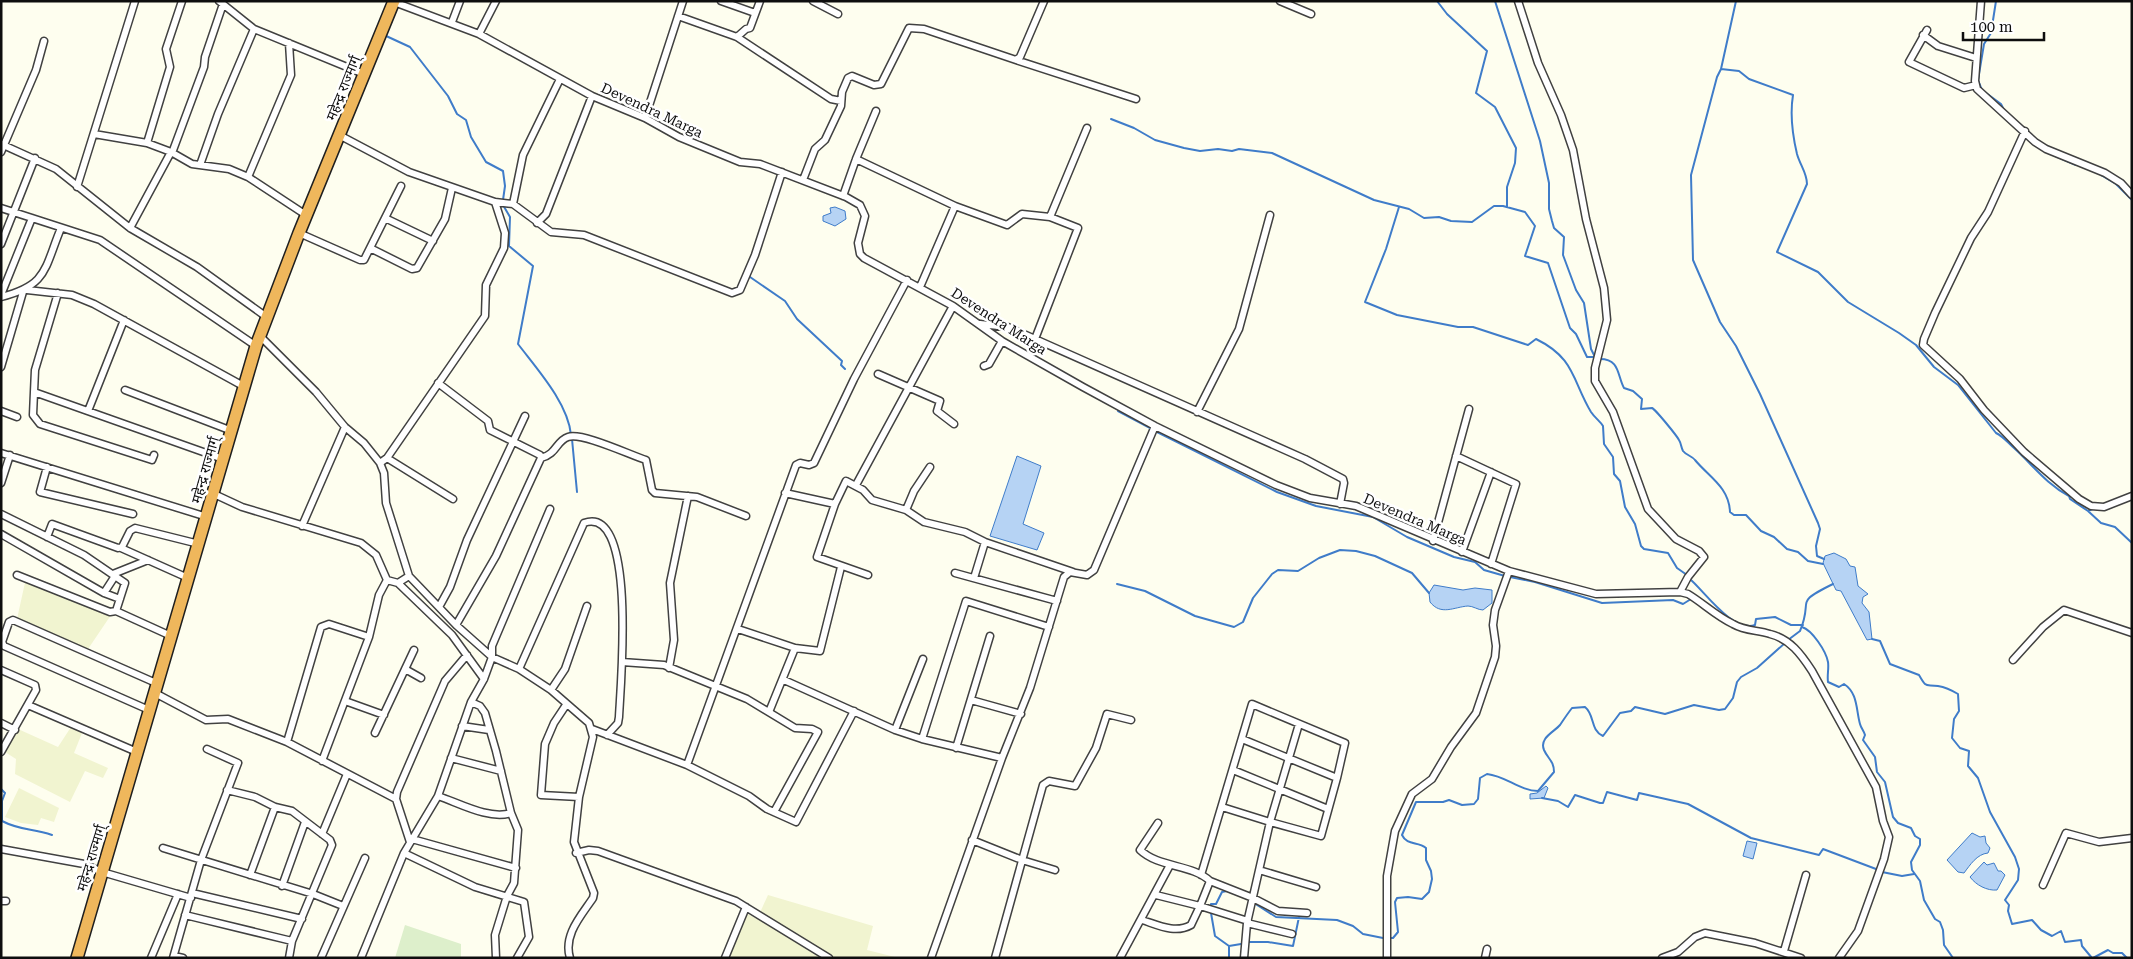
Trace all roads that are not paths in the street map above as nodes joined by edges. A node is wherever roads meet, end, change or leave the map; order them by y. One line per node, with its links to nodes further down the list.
1 (135, 1): 37 (street)
2 (182, 1): 39 (street)
3 (460, 1): 19 (street)
4 (496, 1): 21 (street)
5 (682, 1): 18 (street)
6 (721, 1): 15 (street)
7 (760, 1): 15 (street)
8 (1044, 1): 26 (street)
9 (1280, 1): 17 (street)
10 (1518, 1): 150 (street)
11 (1981, 1): 25 (street)
12 (221, 2): 20 (street); 42 (street)
13 (394, 2): 19 (street, Devendra Marga); 27 (highway, महेन्द्र राज्मार्ग्)
14 (811, 4): 16 (street)
15 (755, 13): 22 (street)
16 (838, 14)
17 (1311, 14)
18 (678, 16): 22 (street); 34 (street)
19 (452, 22): 21 (street, Devendra Marga)
20 (254, 29): 24 (street); 45 (street)
21 (479, 34): 28 (street, Devendra Marga)
22 (736, 36): 32 (street)
23 (44, 41): 40 (street)
24 (289, 43): 27 (street); 47 (street)
25 (1976, 58): 29 (street); 29 (street)
26 (1016, 60): 31 (street); 32 (street)
27 (364, 74): 38 (highway, महेन्द्र राज्मार्ग्)
28 (560, 79): 30 (street, Devendra Marga); 55 (street)
29 (1976, 85): 36 (street)
30 (592, 96): 34 (street, Devendra Marga); 64 (street)
31 (1136, 100)
32 (841, 101): 48 (street)
33 (876, 111): 44 (street)
34 (645, 118): 46 (street, Devendra Marga)
35 (1087, 128): 61 (street)
36 (2025, 131): 52 (street); 118 (street)
37 (94, 134): 39 (street); 50 (street)
38 (339, 135): 51 (street); 59 (highway, महेन्द्र राज्मार्ग्)
39 (147, 143): 42 (street)
40 (3, 144): 41 (street); 43 (street)
41 (1, 152)
42 (172, 153): 45 (street); 66 (street)
43 (35, 158): 50 (street); 58 (street)
44 (856, 159): 53 (street); 56 (street)
45 (200, 165): 47 (street)
46 (782, 172): 48 (street, Devendra Marga); 64 (street)
47 (248, 177): 59 (street)
48 (803, 180): 53 (street, Devendra Marga)
49 (401, 186): 63 (street)
50 (77, 187): 66 (street)
51 (452, 188): 54 (street); 68 (street)
52 (2132, 195)
53 (843, 196): 71 (street, Devendra Marga)
54 (497, 202): 55 (street); 86 (street)
55 (510, 203): 64 (street)
56 (955, 206): 61 (street); 72 (street)
57 (1, 208): 58 (street)
58 (15, 213): 62 (street); 69 (street)
59 (306, 215): 67 (highway, महेन्द्र राज्मार्ग्)
60 (1270, 215): 94 (street)
61 (1050, 217): 80 (street)
62 (32, 218): 65 (street); 75 (street)
63 (385, 218): 68 (street); 70 (street)
64 (537, 222)
65 (61, 228): 73 (street); 81 (street)
66 (130, 228): 77 (street)
67 (299, 233): 70 (street); 77 (highway, महेन्द्र राज्मार्ग्)
68 (432, 242): 70 (street)
69 (1, 244)
70 (370, 248)
71 (907, 280): 72 (street, Devendra Marga); 115 (street)
72 (920, 287): 76 (street, Devendra Marga)
73 (25, 291): 74 (street); 75 (street); 84 (street)
74 (58, 293): 78 (street); 90 (street)
75 (1, 296)
76 (953, 306): 79 (street, Devendra Marga); 87 (street)
77 (268, 318): 81 (highway, महेन्द्र राज्मार्ग्)
78 (124, 320): 88 (street); 92 (street)
79 (979, 324): 80 (street); 82 (street, Devendra Marga)
80 (1035, 339): 94 (street)
81 (258, 341): 88 (highway, महेन्द्र राज्मार्ग्); 99 (street)
82 (1002, 341): 83 (street); 98 (street, Devendra Marga)
83 (984, 366)
84 (1, 367)
85 (878, 374): 87 (street)
86 (438, 383): 101 (street); 106 (street)
87 (909, 386): 97 (street); 114 (street)
88 (245, 387): 100 (highway, महेन्द्र राज्मार्ग्)
89 (125, 390): 100 (street)
90 (34, 392): 92 (street); 103 (street)
91 (1470, 409): 105 (street)
92 (88, 410): 108 (street)
93 (1, 411): 96 (street)
94 (1197, 412): 121 (street)
95 (525, 416): 101 (street)
96 (17, 417)
97 (954, 424)
98 (1155, 426): 121 (street, Devendra Marga); 140 (street)
99 (344, 427): 109 (street); 128 (street)
100 (232, 431): 108 (highway, महेन्द्र राज्मार्ग्)
101 (513, 441): 107 (street); 155 (street)
102 (1, 453): 104 (street)
103 (154, 454)
104 (10, 455): 110 (street); 113 (street)
105 (1456, 456): 112 (street); 131 (street)
106 (387, 458): 109 (street); 119 (street)
107 (541, 458): 117 (street); 157 (street)
108 (223, 459): 116 (highway, महेन्द्र राज्मार्ग्)
109 (380, 463): 145 (street)
110 (47, 467): 125 (street); 127 (street)
111 (930, 467): 123 (street)
112 (1492, 472): 135 (street); 137 (street)
113 (1, 483)
114 (856, 485): 120 (street); 123 (street)
115 (785, 493): 120 (street); 159 (street)
116 (214, 494): 127 (highway, महेन्द्र राज्मार्ग्); 128 (street)
117 (688, 496): 126 (street); 172 (street)
118 (2132, 496)
119 (453, 499)
120 (835, 504): 138 (street)
121 (1340, 504): 131 (street, Devendra Marga)
122 (550, 509): 168 (street)
123 (906, 510): 132 (street)
124 (1, 514): 130 (street)
125 (133, 514)
126 (746, 516)
127 (207, 517): 133 (highway, महेन्द्र राज्मार्ग्)
128 (302, 526): 148 (street)
129 (1, 534): 151 (street)
130 (47, 537): 134 (street); 143 (street)
131 (1433, 540): 135 (street, Devendra Marga)
132 (985, 542): 140 (street); 147 (street)
133 (199, 544): 134 (street); 146 (highway, महेन्द्र राज्मार्ग्)
134 (121, 548): 136 (street)
135 (1462, 552): 137 (street, Devendra Marga)
136 (148, 560): 143 (street); 146 (street)
137 (1491, 564): 139 (street, Devendra Marga)
138 (841, 567): 144 (street); 165 (street)
139 (1509, 571): 150 (street, Devendra Marga); 288 (street)
140 (1073, 572): 153 (street)
141 (955, 573): 147 (street)
142 (17, 575): 156 (street)
143 (114, 575): 151 (street); 152 (street)
144 (868, 575)
145 (409, 576): 149 (street); 155 (street)
146 (188, 578): 161 (highway, महेन्द्र राज्मार्ग्)
147 (974, 578): 153 (street)
148 (386, 580): 149 (street); 163 (street)
149 (398, 583): 167 (street)
150 (1680, 592): 292 (street)
151 (104, 593): 152 (street)
152 (120, 599): 156 (street)
153 (1057, 601): 158 (street)
154 (587, 606): 181 (street)
155 (439, 607): 157 (street)
156 (116, 611): 161 (street)
157 (456, 625): 168 (street)
158 (1049, 627): 190 (street); 202 (street)
159 (738, 629): 165 (street); 179 (street)
160 (2132, 632): 170 (street)
161 (171, 636): 180 (highway, महेन्द्र राज्मार्ग्)
162 (990, 636): 182 (street)
163 (369, 637): 183 (street); 204 (street)
164 (2, 641): 180 (street); 187 (street)
165 (795, 648): 178 (street)
166 (414, 650): 173 (street)
167 (467, 655): 177 (street); 222 (street)
168 (492, 658): 175 (street); 177 (street)
169 (923, 658): 199 (street)
170 (2013, 660)
171 (622, 662): 172 (street); 175 (street); 201 (street)
172 (670, 668): 179 (street)
173 (405, 669): 176 (street); 191 (street)
174 (1, 670): 185 (street)
175 (519, 670): 181 (street)
176 (421, 678)
177 (484, 679): 184 (street)
178 (784, 680): 188 (street); 189 (street)
179 (715, 687): 189 (street); 213 (street)
180 (154, 688): 187 (highway, महेन्द्र राज्मार्ग्); 204 (street)
181 (551, 690): 186 (street)
182 (970, 700): 190 (street); 205 (street)
183 (345, 701): 191 (street); 212 (street)
184 (471, 702): 195 (street); 198 (street)
185 (28, 704): 197 (street); 208 (street)
186 (566, 705): 196 (street); 221 (street)
187 (148, 710): 208 (highway, महेन्द्र राज्मार्ग्)
188 (854, 711): 199 (street); 226 (street)
189 (770, 712): 226 (street)
190 (1021, 714): 210 (street)
191 (384, 715): 200 (street)
192 (1131, 720): 241 (street)
193 (1, 723): 197 (street)
194 (1299, 724): 203 (street); 211 (street); 217 (street)
195 (462, 726): 198 (street); 209 (street)
196 (592, 729): 201 (street); 221 (street)
197 (15, 730): 207 (street)
198 (489, 730): 215 (street)
199 (895, 730): 202 (street)
200 (375, 733)
201 (607, 735): 213 (street)
202 (922, 739): 205 (street)
203 (1242, 740): 211 (street); 214 (street)
204 (287, 742): 212 (street)
205 (956, 748): 210 (street)
206 (207, 750): 219 (street)
207 (1, 752)
208 (137, 752): 246 (highway, महेन्द्र राज्मार्ग्)
209 (451, 758): 215 (street); 220 (street)
210 (1002, 758): 234 (street)
211 (1288, 758): 217 (street); 218 (street)
212 (322, 761): 216 (street)
213 (687, 765): 226 (street)
214 (1233, 770): 218 (street); 224 (street)
215 (501, 771): 227 (street)
216 (347, 774): 222 (street); 231 (street)
217 (1337, 778): 225 (street)
218 (1280, 789): 225 (street); 229 (street)
219 (227, 790): 223 (street); 240 (street)
220 (438, 796): 227 (street); 233 (street)
221 (579, 797): 238 (street)
222 (396, 799): 233 (street)
223 (275, 807): 228 (street); 247 (street)
224 (1222, 807): 229 (street); 248 (street)
225 (1328, 809): 229 (street)
226 (774, 812)
227 (511, 813): 243 (street)
228 (305, 822): 231 (street); 252 (street)
229 (1270, 822): 245 (street)
230 (1158, 823): 242 (street)
231 (322, 834): 255 (street)
232 (2132, 838): 251 (street)
233 (411, 840): 237 (street); 243 (street)
234 (972, 840): 241 (street); 284 (street)
235 (163, 848): 240 (street)
236 (1, 849): 246 (street)
237 (404, 853): 258 (street); 278 (street)
238 (576, 853): 262 (street); 281 (street)
239 (365, 858): 260 (street)
240 (201, 860): 247 (street); 257 (street)
241 (1022, 860): 244 (street); 285 (street)
242 (1170, 865): 248 (street); 256 (street)
243 (516, 868): 258 (street)
244 (1055, 870)
245 (1259, 870): 253 (street); 259 (street)
246 (102, 872): 254 (street); 273 (highway, महेन्द्र राज्मार्ग्)
247 (250, 875): 252 (street)
248 (1201, 875): 250 (street)
249 (1806, 875): 271 (street)
250 (1210, 881): 259 (street); 261 (street)
251 (2043, 885)
252 (282, 886): 255 (street)
253 (1316, 887)
254 (178, 894): 257 (street); 274 (street)
255 (313, 894): 260 (street); 265 (street)
256 (1156, 895): 261 (street); 266 (street)
257 (191, 896): 264 (street); 265 (street)
258 (507, 896): 279 (street); 280 (street)
259 (1253, 898): 263 (street); 267 (street)
260 (343, 906): 277 (street)
261 (1200, 906): 266 (street); 267 (street)
262 (746, 908): 282 (street); 283 (street)
263 (1307, 913)
264 (186, 915): 269 (street); 272 (street)
265 (302, 919): 269 (street)
266 (1142, 920): 286 (street)
267 (1248, 922): 268 (street); 287 (street)
268 (1292, 934)
269 (292, 941): 276 (street)
270 (1487, 949): 289 (street)
271 (1784, 951): 290 (street); 291 (street)
272 (174, 957): 275 (street)
273 (77, 958)
274 (151, 958)
275 (183, 958)
276 (289, 958)
277 (321, 958)
278 (362, 958)
279 (496, 958)
280 (517, 958)
281 (570, 958)
282 (725, 958)
283 (829, 958)
284 (931, 958)
285 (995, 958)
286 (1120, 958)
287 (1244, 958)
288 (1387, 958)
289 (1485, 958)
290 (1662, 958)
291 (1801, 958)
292 (1839, 958)

